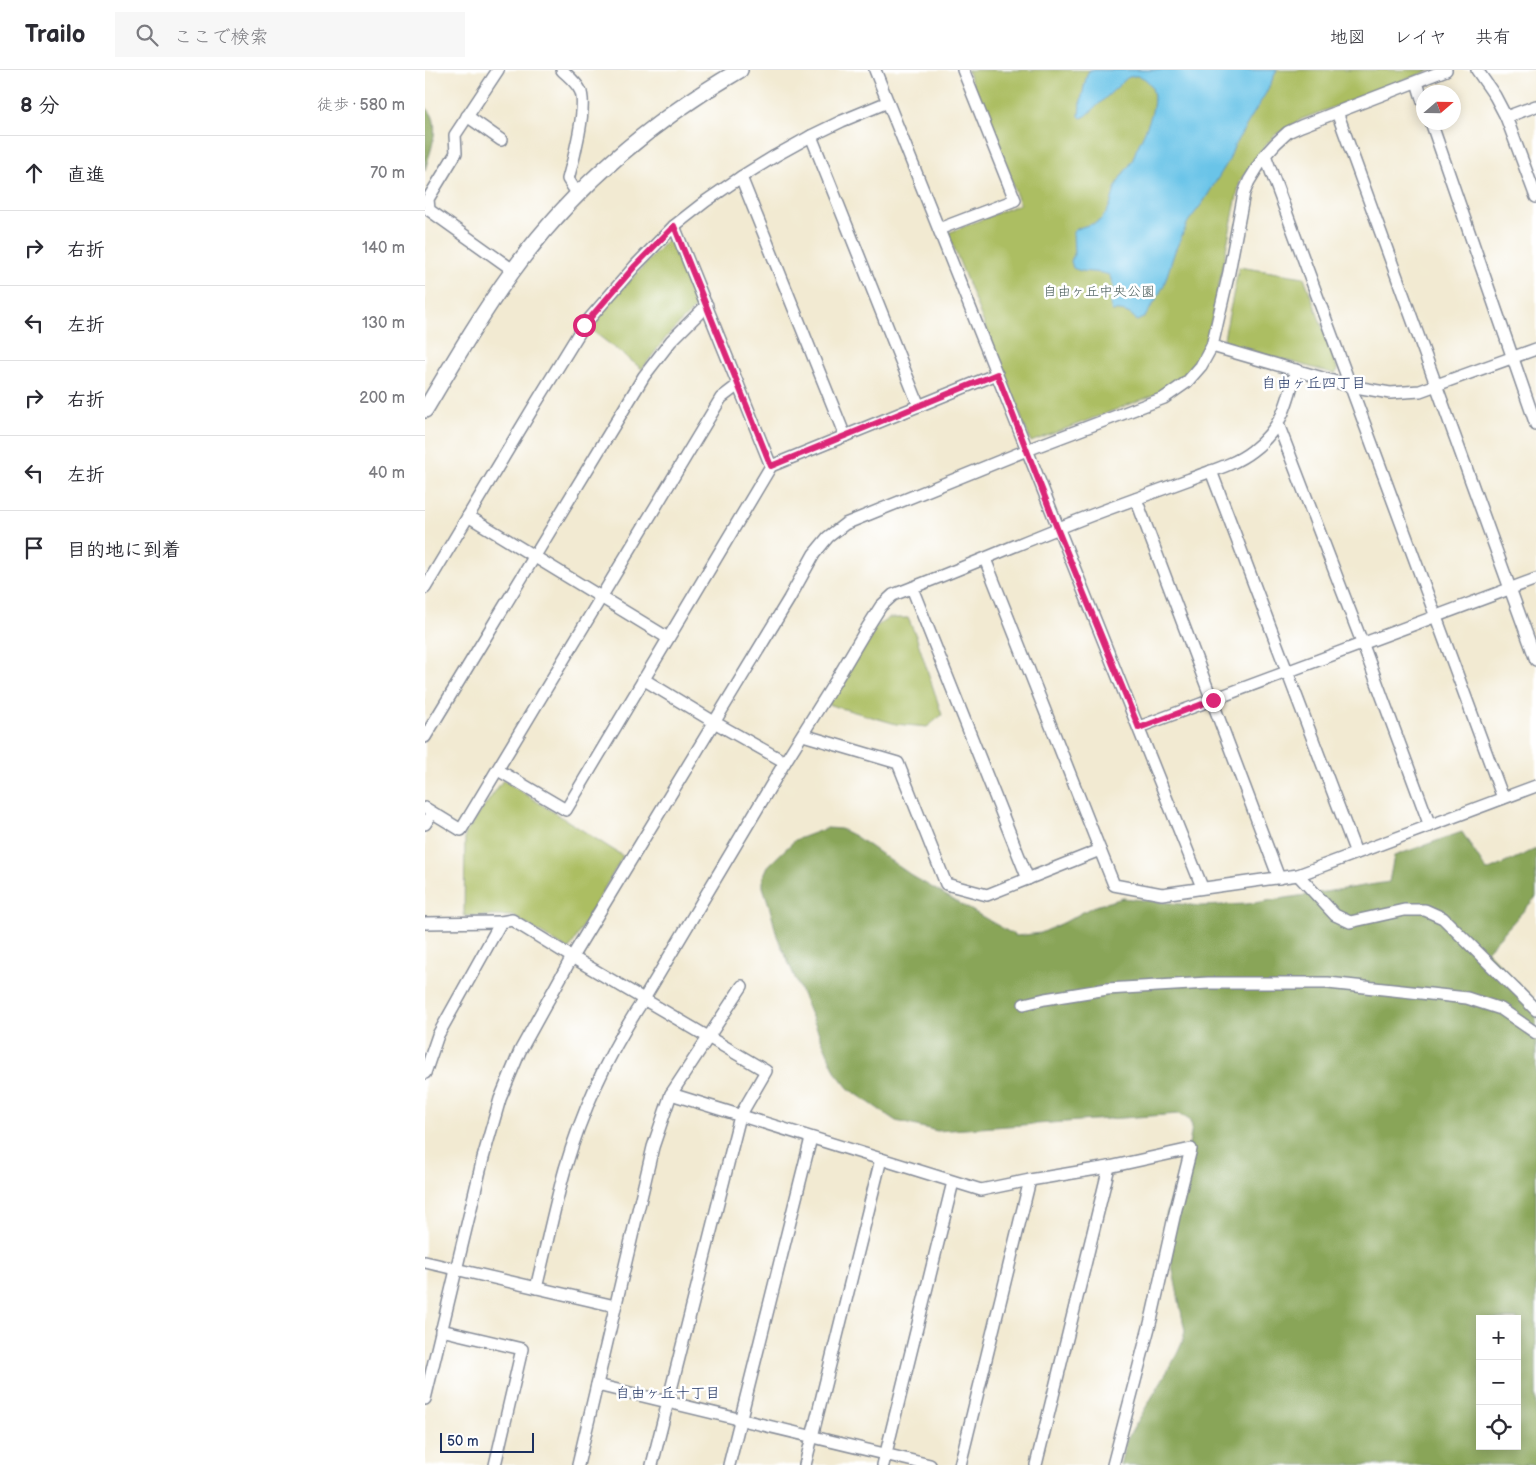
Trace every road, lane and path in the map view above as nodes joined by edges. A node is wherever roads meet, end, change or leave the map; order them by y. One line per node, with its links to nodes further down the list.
1 (498, 70): 13 (street)
2 (562, 70): 21 (street)
3 (739, 70): 21 (street)
4 (875, 70): 10 (street)
5 (963, 70): 23 (street)
6 (1446, 70): 8 (street)
7 (1477, 70): 14 (street)
8 (1417, 82): 9 (street); 12 (street)
9 (1418, 85)
10 (888, 102): 16 (street); 23 (street)
11 (1536, 106): 14 (street)
12 (1337, 112): 18 (street); 33 (street)
13 (467, 116): 17 (street); 24 (street)
14 (1506, 117): 20 (street)
15 (1434, 130): 28 (street)
16 (811, 136): 19 (street); 34 (street)
17 (501, 140)
18 (1265, 155): 26 (street); 32 (street)
19 (741, 177): 22 (street); 38 (street)
20 (1535, 191)
21 (578, 195): 24 (street)
22 (674, 226): 25 (street); 43 (street)
23 (939, 229): 30 (street)
24 (513, 270): 35 (street)
25 (707, 305): 31 (street); 45 (street)
26 (1213, 346): 29 (street); 39 (street)
27 (1536, 349): 28 (street)
28 (1513, 358): 33 (street); 37 (street)
29 (1296, 370): 32 (street); 36 (street)
30 (997, 374): 34 (street); 39 (street)
31 (738, 385): 40 (street); 51 (street)
32 (1350, 386): 33 (street); 52 (street)
33 (1436, 386): 50 (street)
34 (919, 406): 38 (street)
35 (425, 410)
36 (1277, 424): 41 (street); 54 (street)
37 (1536, 425)
38 (845, 436): 40 (street)
39 (1027, 450): 44 (street); 59 (street)
40 (771, 466): 53 (street)
41 (1211, 471): 42 (street); 56 (street)
42 (1136, 498): 44 (street); 58 (street)
43 (468, 516): 45 (street); 48 (street)
44 (1057, 528): 46 (street); 60 (street)
45 (535, 557): 51 (street); 62 (street)
46 (985, 559): 49 (street); 70 (street)
47 (1536, 579): 50 (street)
48 (425, 588)
49 (912, 588): 61 (street); 74 (street)
50 (1510, 589): 52 (street); 55 (street)
51 (601, 597): 53 (street); 64 (street)
52 (1435, 617): 54 (street); 66 (street)
53 (668, 638): 57 (street)
54 (1363, 645): 56 (street); 69 (street)
55 (1536, 660)
56 (1287, 673): 58 (street); 71 (street)
57 (643, 679): 59 (street); 64 (street)
58 (1213, 700): 60 (street); 73 (street)
59 (714, 722): 63 (street); 78 (street)
60 (1139, 728): 75 (street)
61 (803, 735): 63 (street); 74 (street)
62 (425, 737)
63 (785, 762): 80 (street)
64 (498, 770): 67 (street)
65 (1536, 786): 66 (street)
66 (1503, 798): 69 (street)
67 (429, 810): 68 (street)
68 (425, 824)
69 (1430, 826): 71 (street)
70 (1100, 850): 74 (street); 75 (street)
71 (1356, 853): 72 (street)
72 (1298, 875): 73 (street); 82 (street)
73 (1279, 878): 75 (street)
74 (1028, 879)
75 (1202, 887)
76 (501, 922): 77 (street); 78 (street); 85 (street)
77 (425, 923)
78 (572, 957): 80 (street); 94 (street)
79 (742, 986): 84 (street)
80 (644, 999): 84 (street); 95 (street)
81 (1024, 1004): 83 (street)
82 (1536, 1010)
83 (1536, 1033)
84 (708, 1037): 86 (street); 87 (street)
85 (425, 1073)
86 (671, 1094): 87 (street); 96 (street)
87 (740, 1116): 88 (street); 100 (street)
88 (811, 1138): 89 (street); 101 (street)
89 (881, 1159): 92 (street); 102 (street)
90 (1109, 1167): 91 (street); 111 (street); 112 (street)
91 (1030, 1180): 92 (street); 110 (street)
92 (953, 1182): 103 (street)
93 (425, 1262): 94 (street)
94 (457, 1269): 95 (street); 97 (street)
95 (536, 1288): 96 (street)
96 (615, 1306): 98 (street)
97 (441, 1330): 99 (street); 104 (street)
98 (597, 1384): 100 (street); 105 (street)
99 (425, 1399)
100 (667, 1401): 101 (street); 106 (street)
101 (739, 1419): 102 (street); 107 (street)
102 (812, 1436): 103 (street); 108 (street)
103 (885, 1460): 109 (street)
104 (495, 1465)
105 (578, 1465)
106 (652, 1465)
107 (729, 1465)
108 (805, 1465)
109 (929, 1465)
110 (960, 1465)
111 (1036, 1465)
112 (1113, 1465)

